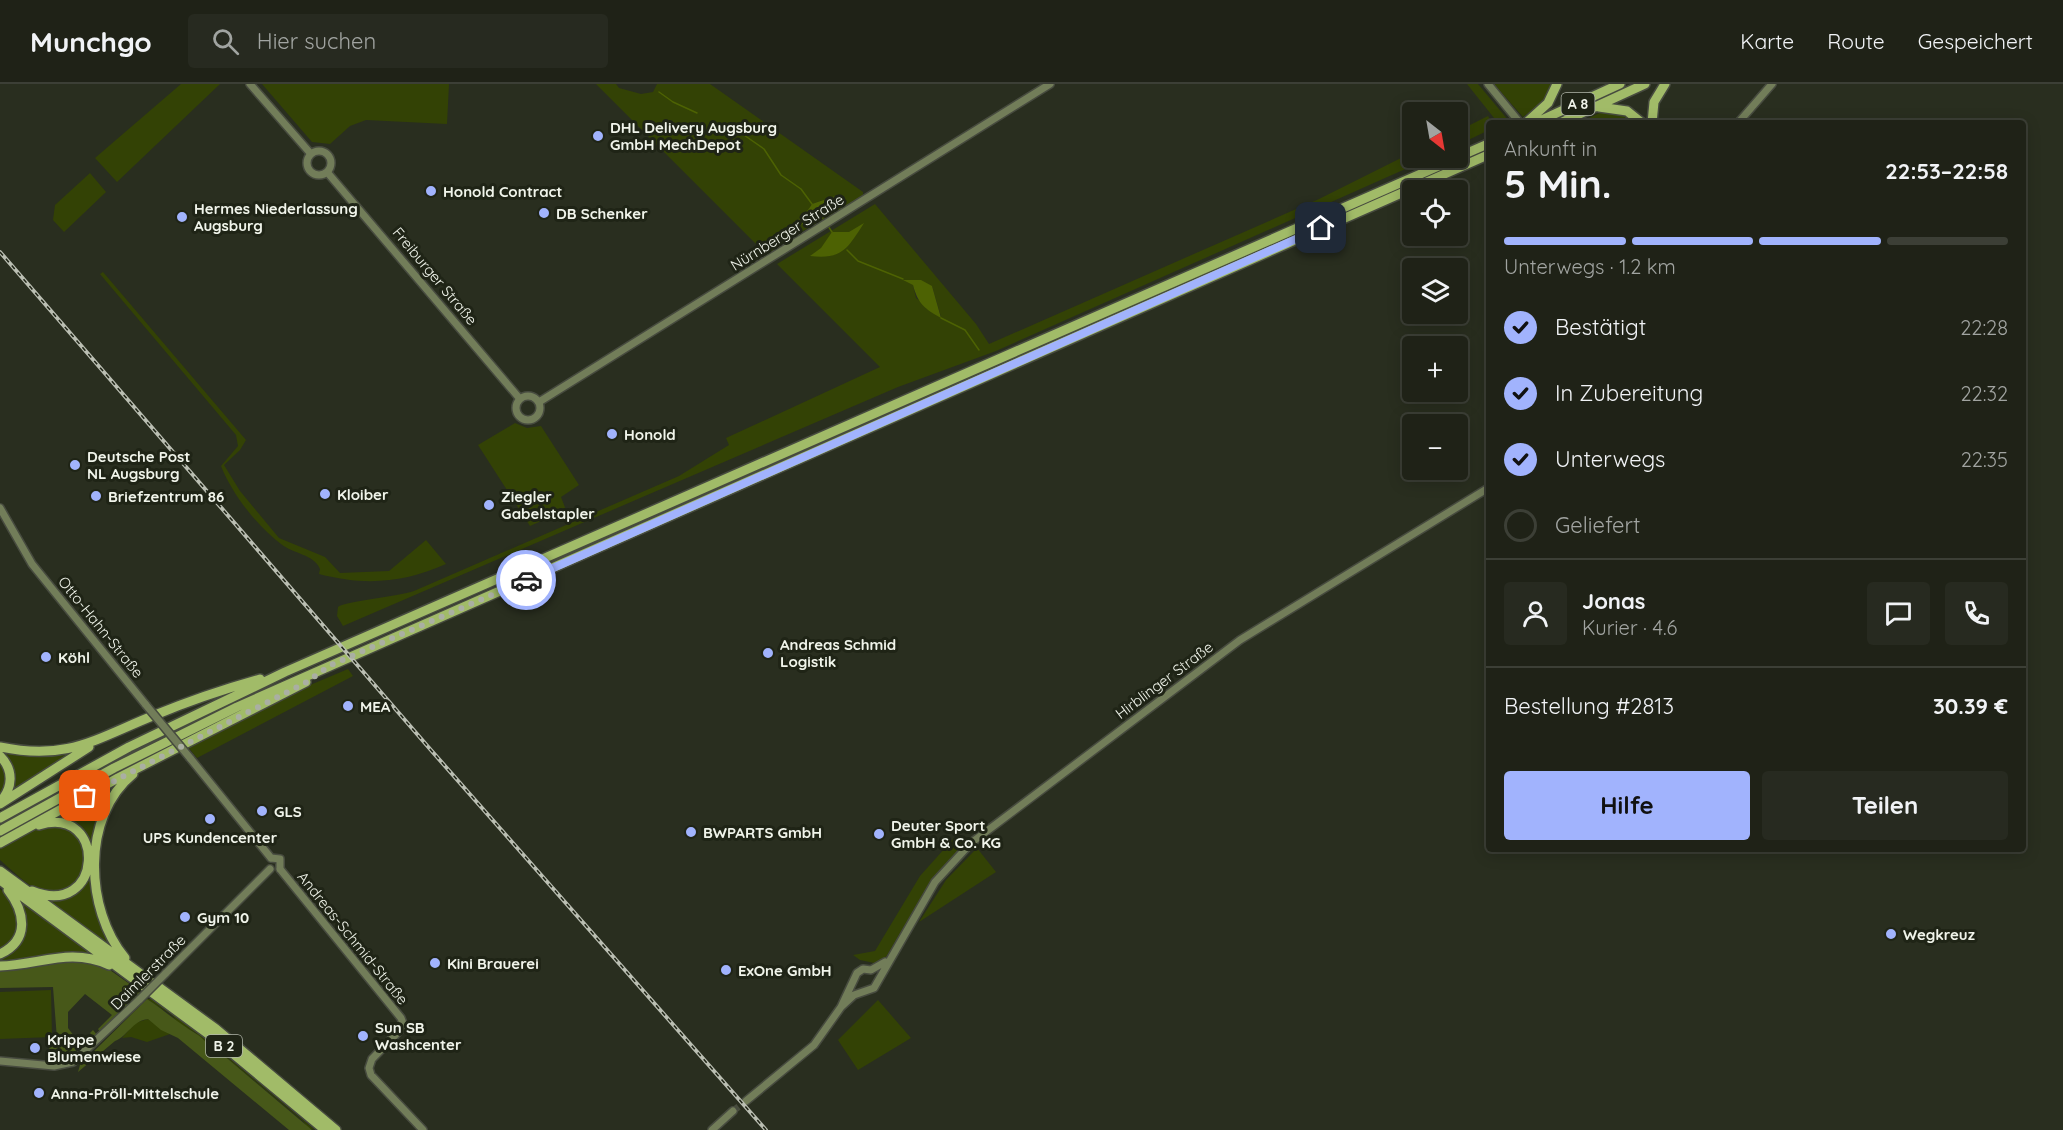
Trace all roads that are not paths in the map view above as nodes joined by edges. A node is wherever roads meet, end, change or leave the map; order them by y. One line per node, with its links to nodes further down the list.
1 (250, 84): 19 (street)
2 (1050, 84): 24 (street, Nürnberger Straße)
3 (1488, 84): 10 (street)
4 (1557, 84): 11 (highway)
5 (1620, 84): 12 (highway, A 8)
6 (1645, 84): 9 (highway, A 8)
7 (1665, 84): 15 (highway)
8 (1772, 84): 16 (street)
9 (1596, 107): 13 (highway, A 8); 14 (highway)
10 (1518, 120)
11 (1529, 120)
12 (1542, 120)
13 (1567, 120)
14 (1639, 120)
15 (1652, 120)
16 (1741, 120)
17 (1486, 145): 18 (highway)
18 (1468, 153)
19 (311, 154): 22 (street); 22 (street)
20 (1486, 156): 27 (highway)
21 (1433, 168): 28 (highway)
22 (327, 172): 23 (street, Freiburger Straße)
23 (520, 399): 24 (street); 24 (street)
24 (539, 402)
25 (1486, 489): 43 (street, Hirblinger Straße)
26 (0, 508): 38 (street, Otto-Hahn-Straße, bridge)
27 (331, 665): 32 (highway); 35 (highway)
28 (285, 672): 29 (highway); 34 (highway)
29 (101, 739): 30 (highway); 33 (highway)
30 (0, 747)
31 (0, 756): 33 (highway)
32 (145, 764): 36 (highway); 47 (highway)
33 (0, 803)
34 (0, 818)
35 (0, 831)
36 (23, 831): 37 (highway); 42 (highway)
37 (0, 843)
38 (271, 858): 39 (street); 40 (street, Andreas-Schmid-Straße)
39 (270, 868): 40 (street); 52 (street, Daimlerstraße, bridge)
40 (280, 869): 58 (street, Andreas-Schmid-Straße)
41 (0, 877): 42 (highway, B 2); 44 (highway); 47 (highway, B 2)
42 (20, 886): 47 (highway, B 2)
43 (899, 945): 46 (street, Hirblinger Straße); 48 (street, Hirblinger Straße)
44 (0, 954)
45 (0, 966): 47 (highway)
46 (871, 970): 48 (street); 49 (street, Hirblinger Straße)
47 (134, 973): 56 (highway, B 2); 57 (highway, B 2)
48 (877, 979): 50 (street, Hirblinger Straße)
49 (855, 982): 50 (street); 51 (street, Hirblinger Straße)
50 (862, 991): 51 (street, Hirblinger Straße)
51 (841, 1006): 53 (street, Hirblinger Straße)
52 (0, 1060)
53 (746, 1101)
54 (734, 1112): 55 (street)
55 (714, 1128)
56 (325, 1130)
57 (336, 1130)
58 (423, 1130)

